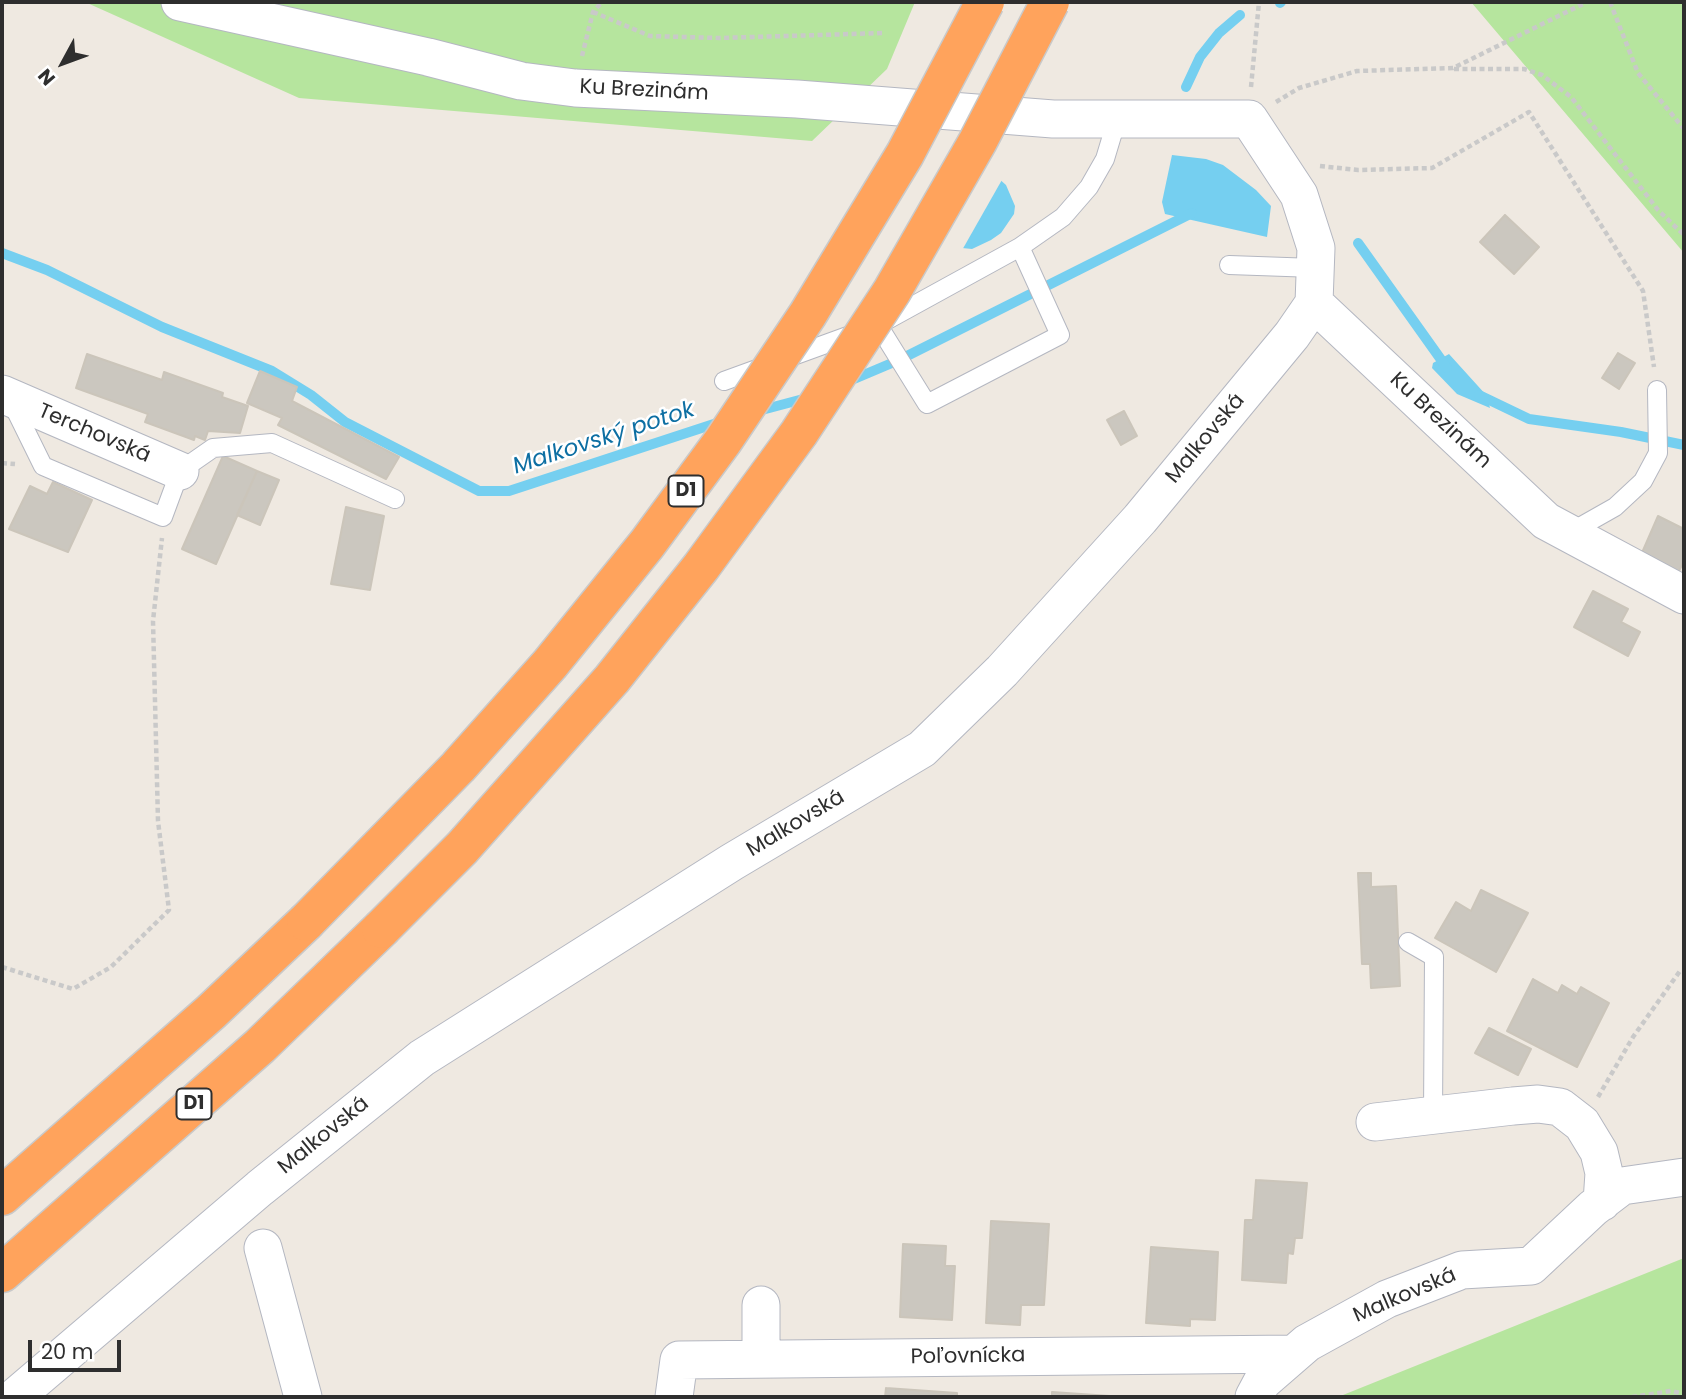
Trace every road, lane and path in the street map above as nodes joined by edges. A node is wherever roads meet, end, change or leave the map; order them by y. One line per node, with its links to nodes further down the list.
1 (180, 2): 11 (street, Ku Brezinám)
2 (602, 2): 8 (path)
3 (985, 2): 36 (highway, D1, bridge)
4 (1049, 2): 39 (highway, D1, bridge)
5 (1259, 2): 13 (path)
6 (1587, 2): 10 (path)
7 (1609, 2): 14 (path)
8 (593, 12): 9 (path); 11 (path)
9 (885, 33)
10 (1453, 68): 13 (path); 16 (path)
11 (575, 88): 12 (street, Ku Brezinám)
12 (1117, 119): 13 (street, Ku Brezinám); 17 (lane)
13 (1249, 119): 15 (street)
14 (1684, 129)
15 (1277, 162): 19 (street); 22 (path)
16 (1684, 235)
17 (1020, 247): 20 (lane); 20 (lane)
18 (1230, 265): 19 (lane)
19 (1315, 286): 27 (street, Ku Brezinám); 43 (street, Malkovská)
20 (882, 333): 21 (lane)
21 (724, 381)
22 (1657, 390): 27 (lane)
23 (5, 396): 24 (street, Terchovská); 26 (lane, Terchovská)
24 (180, 471): 25 (lane); 26 (lane)
25 (395, 499)
26 (163, 516): 30 (path)
27 (1569, 533): 28 (street, Ku Brezinám)
28 (1684, 595)
29 (1408, 942): 32 (lane)
30 (2, 967)
31 (1684, 970): 34 (path)
32 (1433, 1116): 33 (street); 34 (street)
33 (1375, 1122)
34 (1582, 1125): 37 (street)
35 (1684, 1177): 37 (street, Malkovská)
36 (2, 1196)
37 (1602, 1202): 41 (street, Malkovská)
38 (263, 1248): 45 (street)
39 (2, 1273)
40 (761, 1305): 42 (street)
41 (1294, 1354): 42 (street, Poľovnícka); 47 (street, Malkovská)
42 (761, 1359): 46 (street, Poľovnícka)
43 (37, 1391)
44 (1684, 1394): 48 (path)
45 (303, 1397)
46 (674, 1397)
47 (1254, 1397)
48 (1632, 1397)

